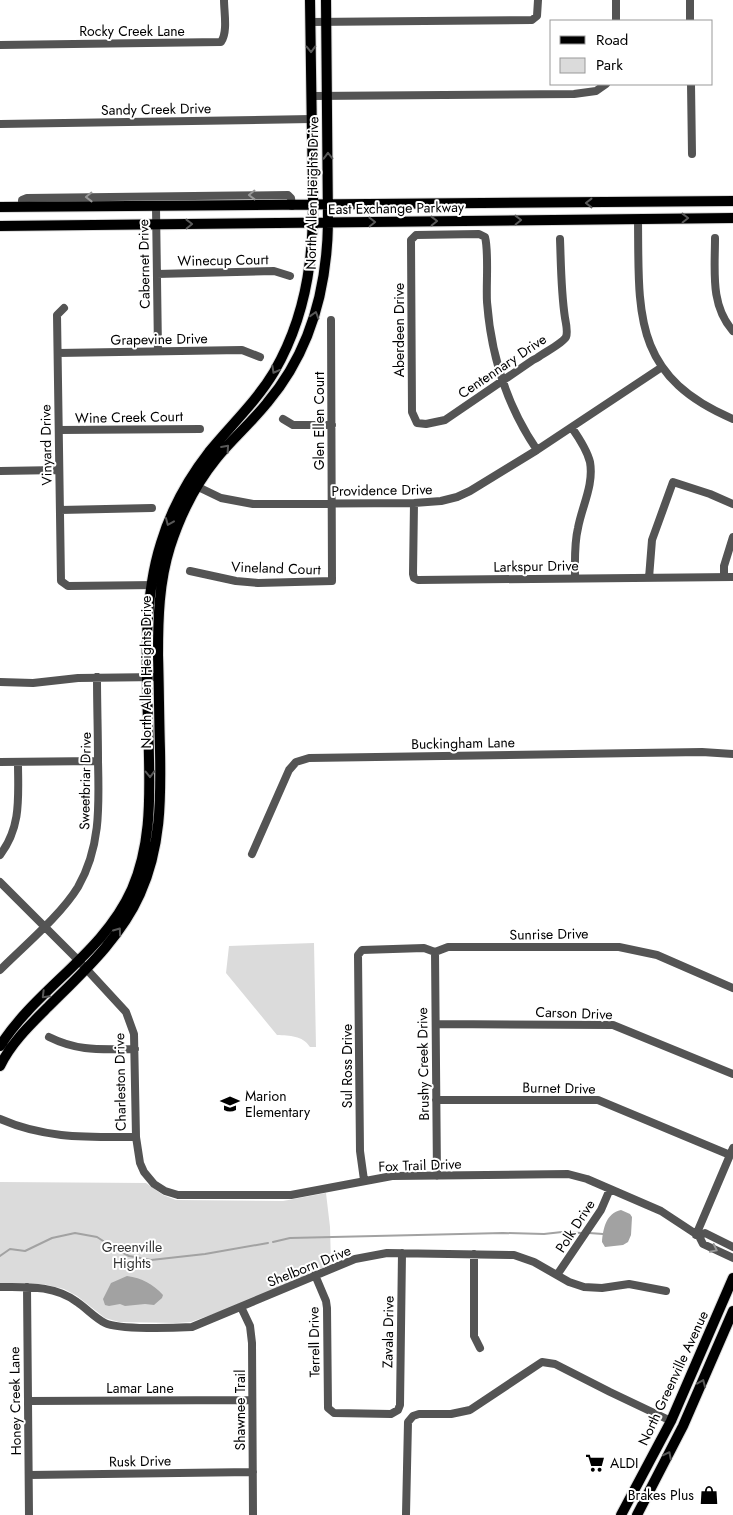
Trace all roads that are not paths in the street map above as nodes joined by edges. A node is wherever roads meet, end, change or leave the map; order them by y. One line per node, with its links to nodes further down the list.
1 (224, 0): 11 (street, Rocky Creek Lane)
2 (310, 0): 9 (main road, North Allen Heights Drive)
3 (326, 0): 10 (main road, North Allen Heights Drive)
4 (538, 0): 10 (street)
5 (616, 0): 7 (street)
6 (690, 0): 8 (street)
7 (616, 20)
8 (690, 20)
9 (310, 22): 10 (street); 14 (main road, North Allen Heights Drive, one-way to 14)
10 (327, 22): 15 (main road, North Allen Heights Drive)
11 (0, 45)
12 (605, 85): 15 (street)
13 (691, 85): 18 (street)
14 (312, 96): 15 (street); 16 (main road, North Allen Heights Drive)
15 (327, 96): 24 (main road, North Allen Heights Drive, one-way to 15)
16 (312, 119): 17 (street, Sandy Creek Drive); 23 (main road, North Allen Heights Drive)
17 (0, 124)
18 (692, 154)
19 (733, 201): 20 (main road, East Exchange Parkway)
20 (638, 202): 22 (main road, East Exchange Parkway, one-way to 22); 30 (main road)
21 (452, 204): 22 (main road, East Exchange Parkway); 24 (main road, East Exchange Parkway); 31 (main road)
22 (483, 204): 32 (main road)
23 (314, 205): 24 (main road, East Exchange Parkway); 26 (main road, East Exchange Parkway); 34 (main road, North Allen Heights Drive)
24 (328, 205): 33 (main road, North Allen Heights Drive)
25 (156, 206): 26 (main road, East Exchange Parkway); 28 (main road, East Exchange Parkway); 35 (street, Cabernet Drive)
26 (292, 206): 28 (street, East Exchange Parkway, one-way to 28)
27 (0, 207): 28 (main road, East Exchange Parkway)
28 (22, 207)
29 (733, 218): 30 (main road, East Exchange Parkway, one-way to 29)
30 (638, 219): 32 (main road, East Exchange Parkway, one-way to 30); 47 (street)
31 (452, 221): 32 (main road, East Exchange Parkway); 33 (main road, East Exchange Parkway, one-way to 31)
32 (483, 221)
33 (328, 222): 34 (main road, East Exchange Parkway); 59 (main road, North Allen Heights Drive, one-way to 33)
34 (313, 223): 35 (main road, East Exchange Parkway, one-way to 34); 59 (main road, North Allen Heights Drive, one-way to 59)
35 (156, 225): 36 (main road, East Exchange Parkway); 39 (street, Cabernet Drive)
36 (0, 226)
37 (715, 238): 43 (street)
38 (560, 239): 48 (street, Centennary Drive)
39 (157, 274): 40 (street, Winecup Court); 44 (street, Cabernet Drive)
40 (290, 276)
41 (64, 308): 45 (street, Vinyard Drive)
42 (332, 320): 52 (street, Glen Ellen Court)
43 (733, 331)
44 (158, 352): 45 (street, Grapevine Drive); 46 (street, Grapevine Drive)
45 (58, 353): 55 (street, Vinyard Drive)
46 (260, 358)
47 (662, 367): 50 (street); 53 (street, Providence Drive)
48 (502, 381): 51 (street, Centennary Drive); 51 (street, Aberdeen Drive); 56 (street)
49 (283, 419): 52 (street)
50 (733, 420)
51 (417, 423)
52 (332, 425): 61 (street, Glen Ellen Court)
53 (572, 428): 56 (street, Providence Drive); 69 (street)
54 (200, 429): 55 (street, Wine Creek Court)
55 (59, 430): 57 (street, Vinyard Drive)
56 (537, 450): 60 (street, Providence Drive)
57 (59, 470): 58 (street); 64 (street, Vinyard Drive)
58 (0, 471)
59 (193, 484): 61 (street, Providence Drive); 72 (main road, North Allen Heights Drive)
60 (414, 503): 61 (street, Providence Drive); 69 (street, Larkspur Drive)
61 (332, 504): 71 (street, Glen Ellen Court)
62 (733, 504): 70 (street)
63 (152, 508): 64 (street)
64 (60, 510): 72 (street, Vinyard Drive)
65 (733, 537): 67 (street)
66 (190, 571): 71 (street, Vineland Court)
67 (724, 577): 68 (street, Larkspur Drive); 70 (street, Larkspur Drive)
68 (733, 577)
69 (575, 578): 70 (street, Larkspur Drive)
70 (649, 578)
71 (332, 582)
72 (156, 585): 73 (main road, North Allen Heights Drive)
73 (153, 677): 74 (street); 86 (main road, North Allen Heights Drive)
74 (97, 678): 75 (street); 77 (street, Sweetbriar Drive)
75 (0, 682)
76 (733, 754): 80 (street, Buckingham Lane)
77 (98, 761): 79 (street); 83 (street, Sweetbriar Drive)
78 (0, 762): 79 (street)
79 (18, 762): 81 (street)
80 (252, 854)
81 (0, 855)
82 (0, 882): 83 (street, Charleston Drive)
83 (44, 926): 86 (street, Charleston Drive); 87 (street, Sweetbriar Drive)
84 (360, 951): 85 (street, Sunrise Drive); 100 (street, Sul Ross Drive)
85 (435, 952): 88 (street, Sunrise Drive); 89 (street, Brushy Creek Drive)
86 (83, 964): 91 (main road, North Allen Heights Drive, one-way to 91); 92 (street, Charleston Drive); 93 (main road, North Allen Heights Drive)
87 (0, 970)
88 (732, 984)
89 (436, 1024): 94 (street, Carson Drive); 95 (street, Brushy Creek Drive)
90 (49, 1037): 92 (street)
91 (0, 1046)
92 (135, 1049): 97 (street, Charleston Drive)
93 (0, 1066)
94 (733, 1074)
95 (436, 1100): 98 (street, Burnet Drive); 99 (street, Brushy Creek Drive)
96 (0, 1119): 97 (street, Charleston Drive)
97 (136, 1137): 100 (street, Fox Trail Drive)
98 (732, 1151): 102 (street)
99 (437, 1176): 100 (street, Fox Trail Drive); 101 (street, Fox Trail Drive)
100 (364, 1180)
101 (610, 1188): 102 (street, Fox Trail Drive); 108 (street, Polk Drive)
102 (697, 1236): 103 (street, Fox Trail Drive); 106 (street, Fox Trail Drive, one-way to 106)
103 (733, 1247)
104 (402, 1253): 105 (street, Shelborn Drive); 107 (street, Shelborn Drive); 118 (street, Zavala Drive)
105 (474, 1254): 108 (street, Shelborn Drive); 115 (street)
106 (733, 1258)
107 (315, 1275): 113 (street, Shelborn Drive); 118 (street, Terrell Drive)
108 (557, 1275): 112 (street, Shelborn Drive)
109 (733, 1278): 119 (main road, North Greenville Avenue)
110 (0, 1287): 111 (street, Shelborn Drive)
111 (27, 1287): 113 (street, Shelborn Drive); 117 (street, Honey Creek Lane)
112 (666, 1290)
113 (241, 1307): 116 (street, Shawnee Trail)
114 (733, 1311): 120 (main road, North Greenville Avenue, one-way to 114)
115 (480, 1348)
116 (252, 1400): 117 (street, Lamar Lane); 121 (street, Shawnee Trail)
117 (28, 1401): 122 (street, Honey Creek Lane)
118 (329, 1411)
119 (671, 1420): 120 (main road); 123 (street); 126 (main road, North Greenville Avenue)
120 (683, 1426): 127 (main road, North Greenville Avenue, one-way to 120)
121 (253, 1472): 122 (street, Rusk Drive); 125 (street, Shawnee Trail)
122 (28, 1475): 124 (street, Honey Creek Lane)
123 (406, 1514)
124 (29, 1515)
125 (253, 1515)
126 (621, 1515)
127 (637, 1515)

